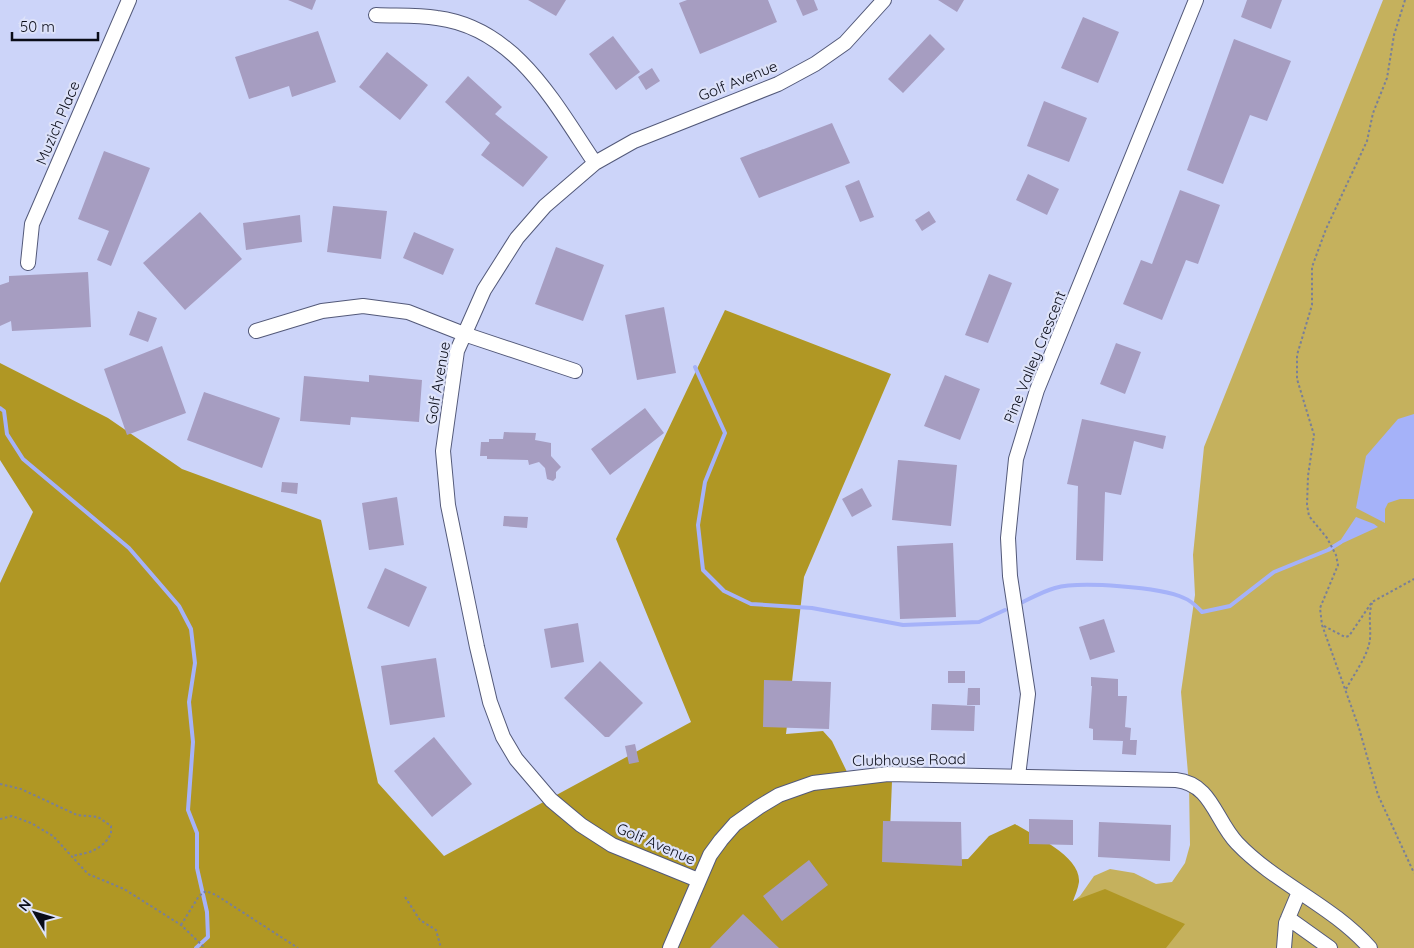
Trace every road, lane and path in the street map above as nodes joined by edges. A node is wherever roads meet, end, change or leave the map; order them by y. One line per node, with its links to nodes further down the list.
1 (129, 0): 7 (street, Muzich Place)
2 (884, 0): 6 (street, Golf Avenue)
3 (1196, 0): 15 (street, Pine Valley Crescent)
4 (1404, 0): 13 (path)
5 (376, 15): 6 (street)
6 (595, 163): 9 (street, Golf Avenue)
7 (28, 263)
8 (256, 331): 9 (street)
9 (464, 334): 10 (street); 20 (street, Golf Avenue)
10 (575, 371)
11 (1414, 579): 12 (path)
12 (1372, 602): 13 (path); 14 (path)
13 (1322, 625): 14 (path)
14 (1346, 689): 19 (path)
15 (1018, 776): 20 (street, Clubhouse Road); 21 (street, Clubhouse Road)
16 (0, 784): 18 (path)
17 (0, 819): 18 (path)
18 (71, 856): 24 (path)
19 (1414, 873)
20 (698, 880): 29 (street, Clubhouse Road)
21 (1299, 892): 23 (street); 31 (street, Clubhouse Road)
22 (405, 897): 28 (path)
23 (1288, 918): 25 (street); 30 (street)
24 (181, 925): 26 (path); 27 (path)
25 (1324, 946)
26 (206, 948)
27 (298, 948)
28 (441, 948)
29 (670, 948)
30 (1284, 948)
31 (1370, 948)

